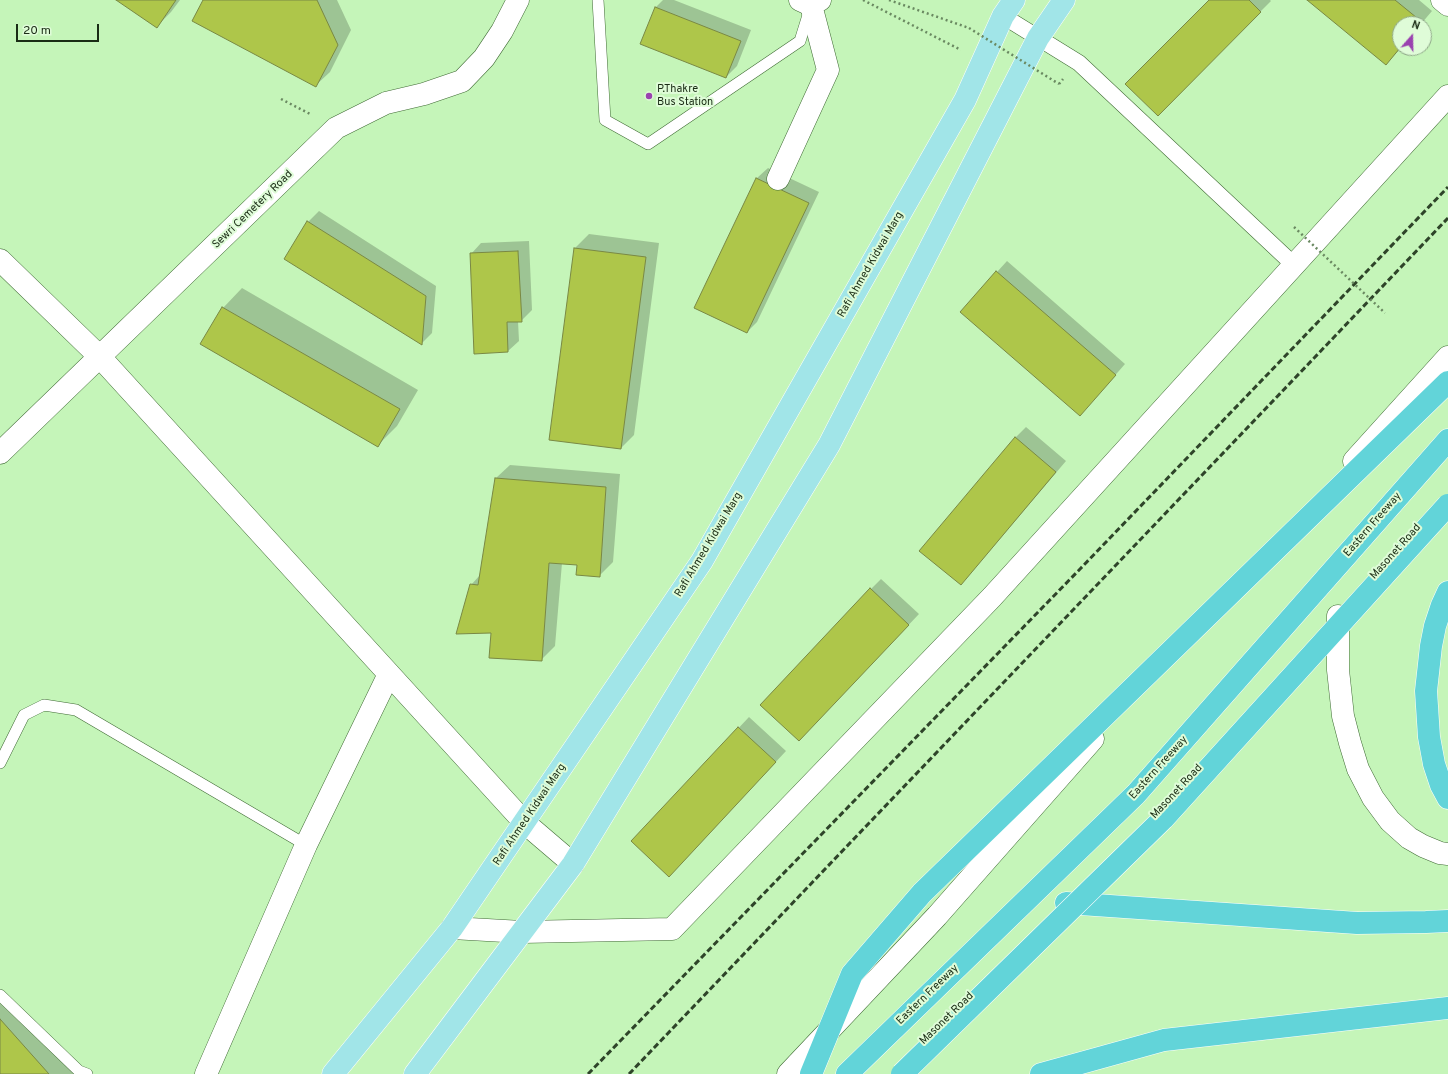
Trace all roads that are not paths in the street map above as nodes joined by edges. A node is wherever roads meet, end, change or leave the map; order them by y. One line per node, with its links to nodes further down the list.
1 (518, 0): 14 (street, Sewri Cemetery Road)
2 (598, 0): 5 (lane)
3 (1064, 0): 8 (main road)
4 (1442, 0): 6 (street)
5 (810, 2): 10 (street)
6 (1448, 5)
7 (1009, 8): 8 (street); 25 (main road, Rafi Ahmed Kidwai Marg)
8 (1038, 38): 12 (street); 28 (main road)
9 (1448, 96): 12 (street)
10 (778, 179)
11 (0, 260): 14 (street)
12 (1294, 265): 32 (street)
13 (1448, 357): 39 (street)
14 (100, 358): 17 (street, Sewri Cemetery Road); 22 (street)
15 (1448, 382): 40 (highway, bridge)
16 (1448, 440): 41 (highway, Eastern Freeway)
17 (0, 453)
18 (1448, 494): 21 (street, Masonet Road)
19 (1448, 505): 43 (highway, bridge)
20 (1448, 592): 24 (highway)
21 (1338, 616): 27 (street); 29 (street, Masonet Road)
22 (389, 674): 25 (street); 26 (street)
23 (0, 763): 26 (lane)
24 (1448, 798)
25 (525, 823): 28 (street); 31 (main road, Rafi Ahmed Kidwai Marg)
26 (306, 845): 36 (street)
27 (1448, 854)
28 (573, 864): 32 (main road)
29 (1066, 903): 30 (highway); 42 (street, Masonet Road)
30 (1448, 921)
31 (452, 928): 32 (street); 37 (main road, Rafi Ahmed Kidwai Marg)
32 (522, 932): 38 (main road)
33 (0, 995): 35 (lane)
34 (1448, 1008): 44 (highway)
35 (87, 1074)
36 (206, 1074)
37 (333, 1074)
38 (415, 1074)
39 (788, 1074)
40 (811, 1074)
41 (847, 1074)
42 (891, 1074)
43 (902, 1074)
44 (1041, 1074)

